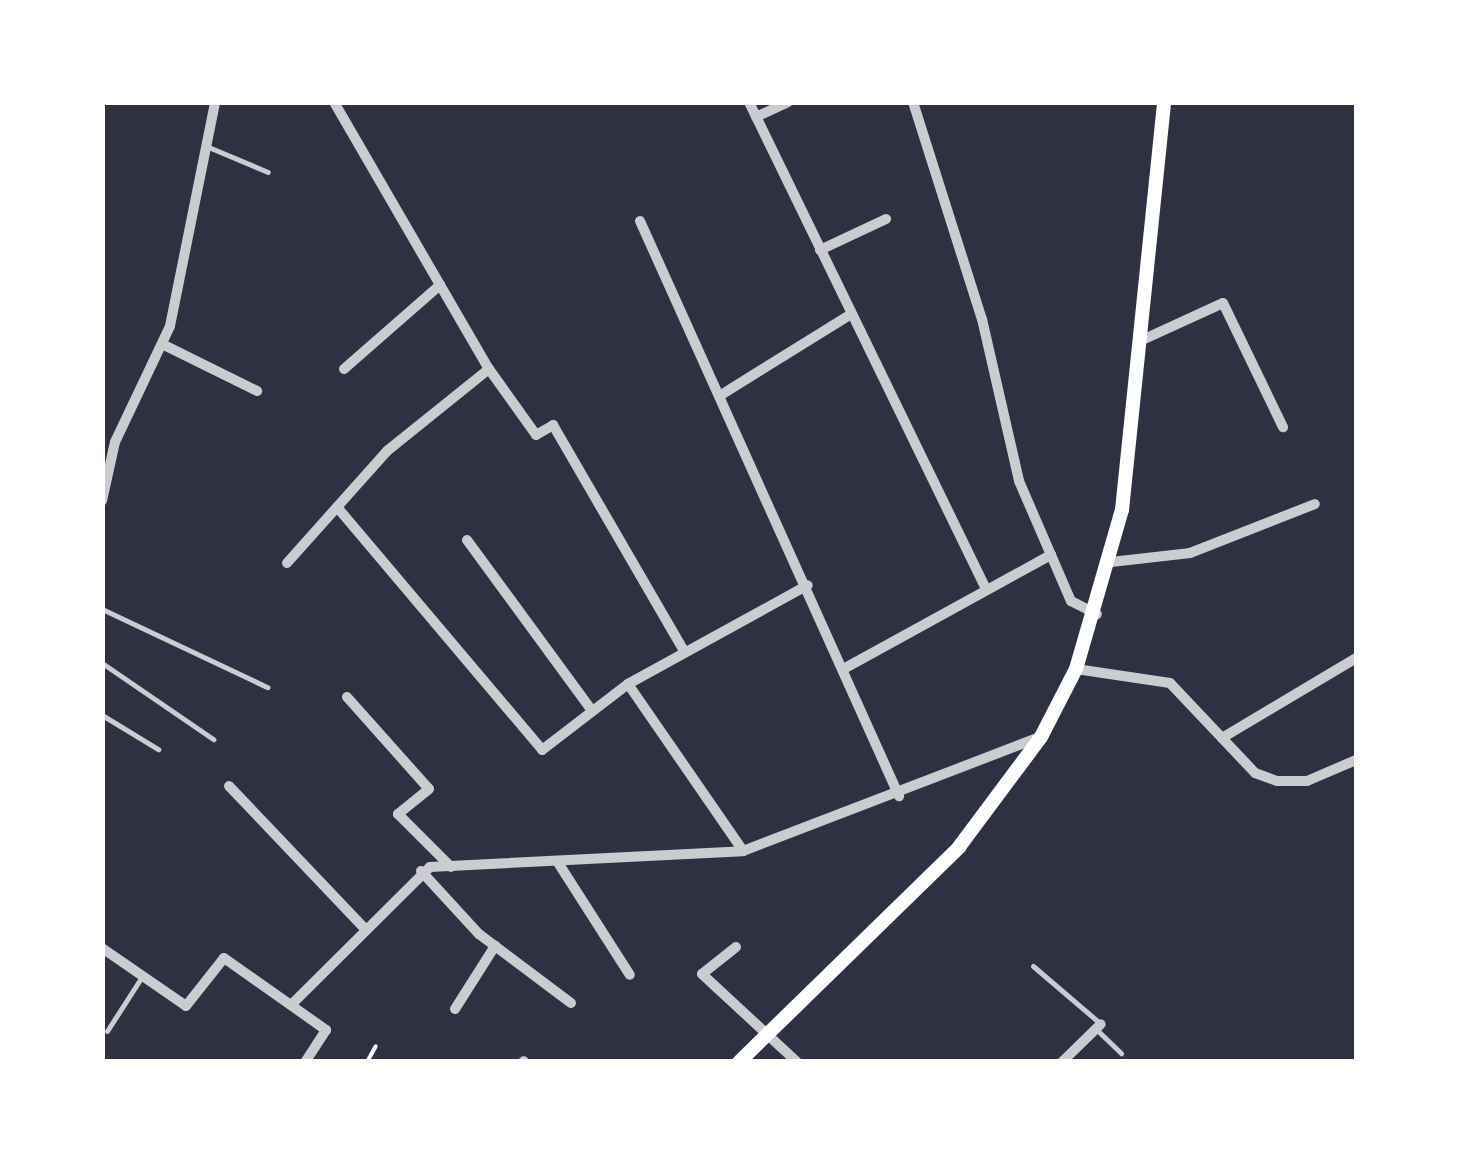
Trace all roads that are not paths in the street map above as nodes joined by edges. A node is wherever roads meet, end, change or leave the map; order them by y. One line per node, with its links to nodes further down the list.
1 (215, 102): 8 (street)
2 (334, 102): 13 (street)
3 (749, 102): 7 (street)
4 (788, 102): 7 (street)
5 (913, 102): 28 (street)
6 (1164, 102): 15 (main road)
7 (756, 118): 12 (street)
8 (204, 145): 9 (lane); 16 (street)
9 (268, 172)
10 (886, 219): 12 (street)
11 (640, 221): 20 (street)
12 (820, 250): 14 (street)
13 (440, 285): 17 (street); 18 (street)
14 (850, 314): 20 (street); 32 (street)
15 (1140, 341): 21 (street); 29 (main road)
16 (164, 344): 19 (street); 23 (street)
17 (344, 369)
18 (488, 369): 26 (street); 35 (street)
19 (257, 391)
20 (721, 395): 31 (street)
21 (1283, 427)
22 (102, 438): 23 (street)
23 (115, 442): 24 (street)
24 (102, 501)
25 (1314, 504): 29 (street)
26 (337, 508): 30 (street); 43 (street)
27 (466, 540): 43 (street)
28 (1051, 555): 32 (street); 34 (street)
29 (1111, 562): 34 (main road)
30 (287, 563)
31 (808, 585): 35 (street); 38 (street)
32 (986, 589): 38 (street)
33 (102, 610): 41 (lane)
34 (1098, 614): 39 (main road)
35 (685, 654): 40 (street)
36 (1356, 658): 46 (street)
37 (102, 662): 47 (lane)
38 (848, 666): 51 (street)
39 (1076, 668): 45 (main road); 46 (street)
40 (628, 684): 43 (street); 52 (street)
41 (268, 687)
42 (347, 697): 54 (street)
43 (592, 711)
44 (102, 714): 48 (lane)
45 (1041, 737): 51 (street); 68 (main road)
46 (1222, 738): 49 (street)
47 (213, 739)
48 (158, 749)
49 (1356, 760)
50 (228, 786): 56 (street)
51 (899, 796): 52 (street)
52 (743, 851): 53 (street)
53 (558, 862): 54 (street); 62 (street)
54 (451, 866): 55 (street)
55 (421, 871): 56 (street); 57 (street)
56 (364, 928): 64 (street)
57 (494, 946): 63 (street); 65 (street)
58 (736, 947): 68 (street)
59 (102, 948): 61 (street)
60 (1032, 966): 66 (lane)
61 (142, 975): 64 (street); 67 (lane)
62 (630, 975)
63 (571, 1003)
64 (292, 1005): 70 (street)
65 (455, 1009)
66 (1098, 1027): 69 (lane); 73 (street)
67 (107, 1031)
68 (768, 1033): 71 (main road); 72 (street)
69 (1121, 1053)
70 (305, 1062)
71 (739, 1062)
72 (797, 1062)
73 (1062, 1062)

